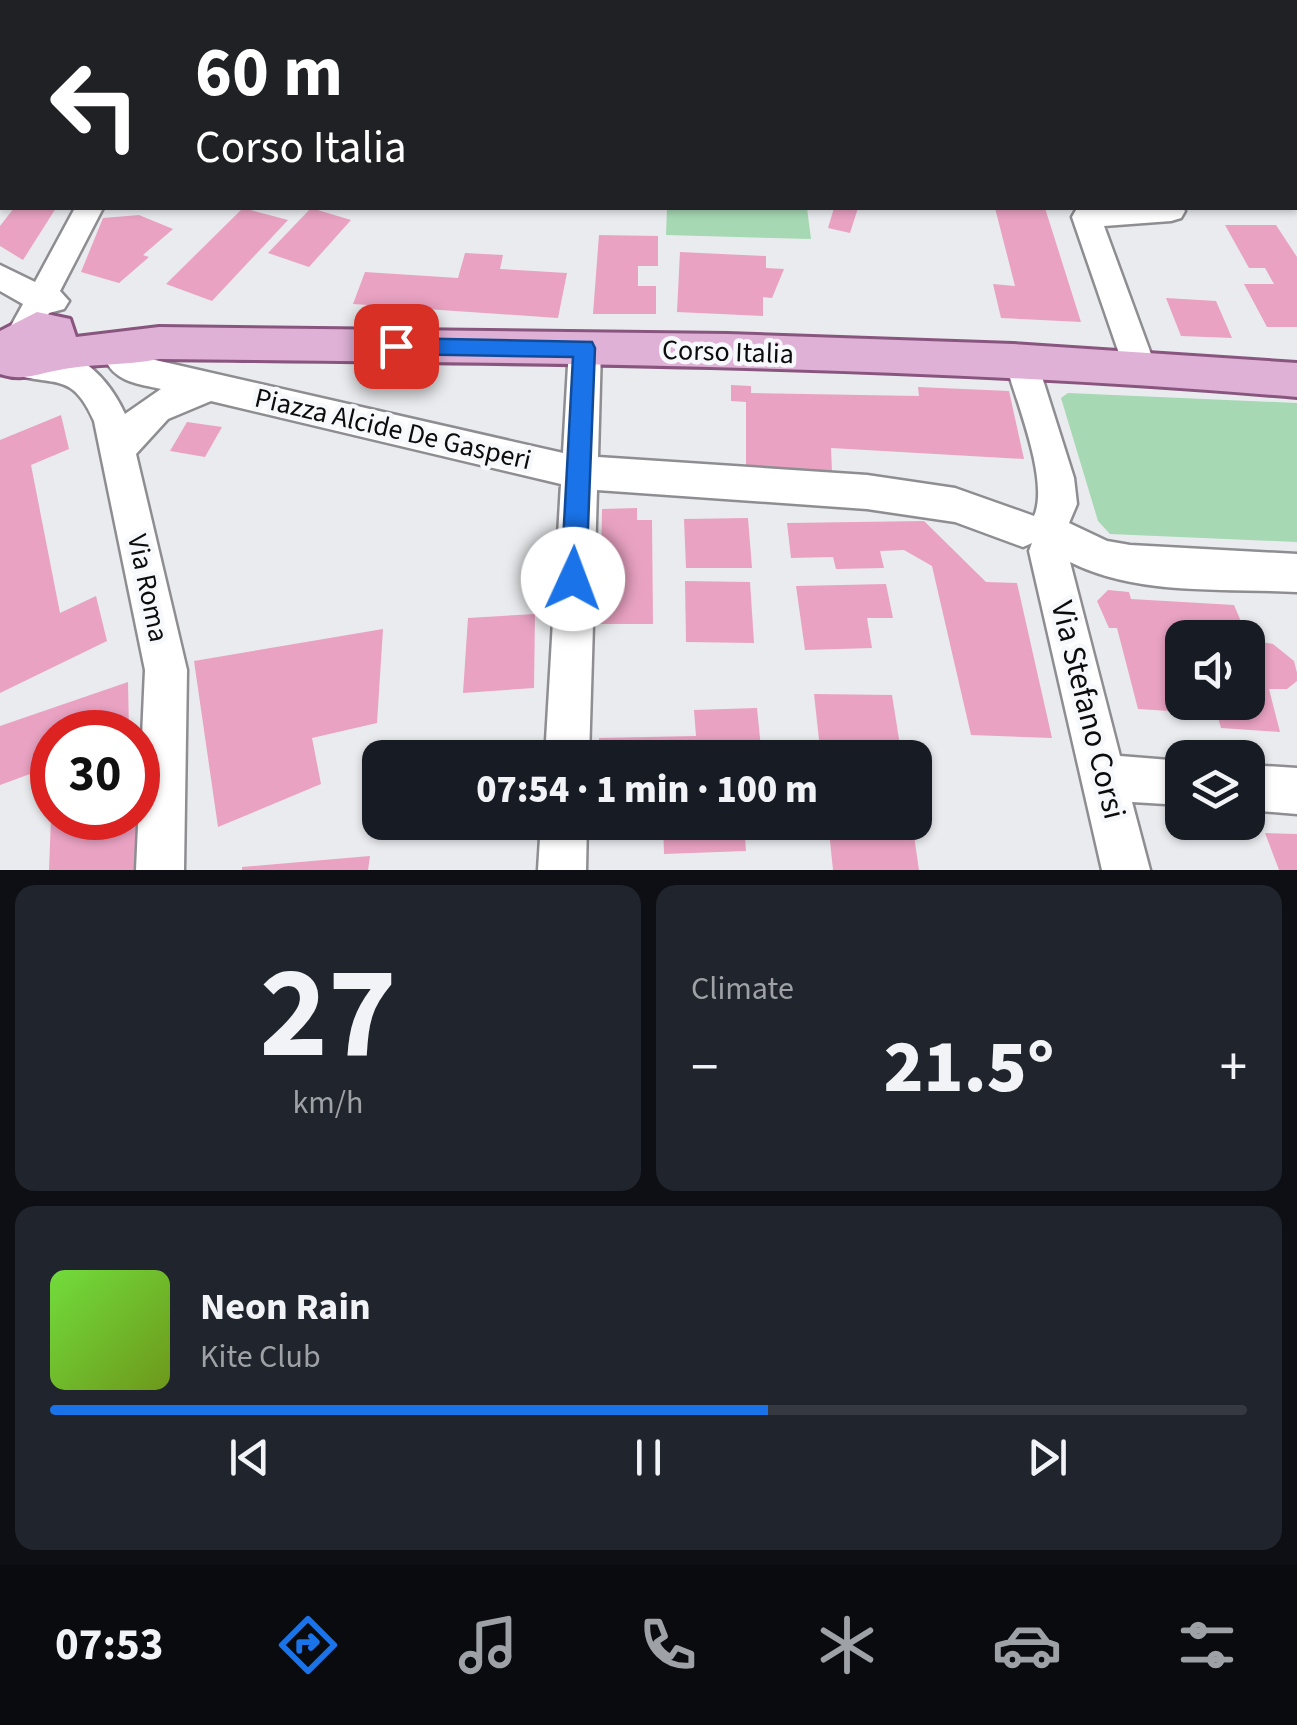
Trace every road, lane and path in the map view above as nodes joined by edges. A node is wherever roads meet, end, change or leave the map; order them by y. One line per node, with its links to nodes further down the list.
1 (88, 210): 4 (street)
2 (1170, 210): 8 (street)
3 (0, 276): 4 (street)
4 (31, 333): 5 (main road, Corso Italia); 11 (street)
5 (138, 347): 6 (main road, Corso Italia); 10 (street, Piazza Alcide De Gasperi); 11 (street)
6 (584, 348): 7 (main road, Corso Italia); 13 (street)
7 (1020, 360): 8 (main road, Corso Italia); 14 (street, Via Stefano Corsi)
8 (1139, 365): 9 (main road, Corso Italia)
9 (1297, 380)
10 (215, 388): 12 (street); 13 (street, Piazza Alcide De Gasperi)
11 (102, 398): 12 (street, Via Roma)
12 (118, 452): 22 (street, Via Roma)
13 (577, 472): 14 (street, Piazza Alcide De Gasperi); 16 (street)
14 (1045, 535): 15 (street, Piazza Alcide De Gasperi); 17 (street, Via Stefano Corsi)
15 (1297, 573)
16 (567, 740)
17 (1105, 778): 18 (street); 24 (street, Via Stefano Corsi)
18 (1165, 782)
19 (1265, 789): 20 (street)
20 (1297, 791)
21 (563, 840): 23 (street)
22 (160, 870)
23 (562, 870)
24 (1126, 870)

